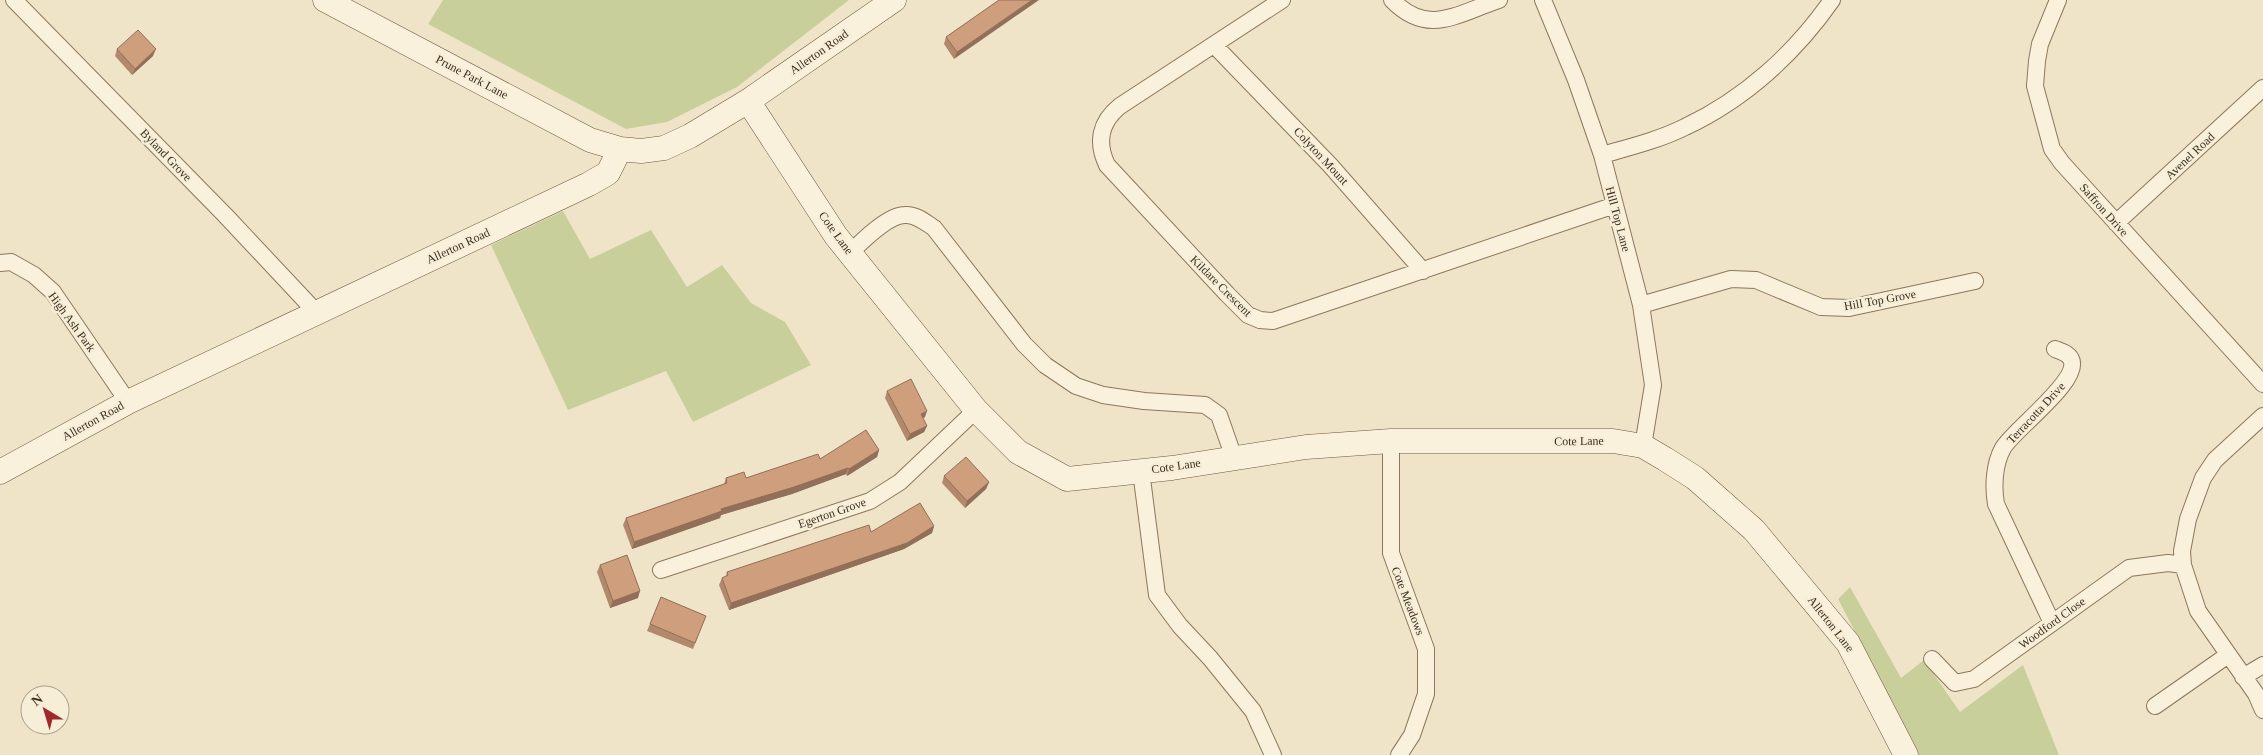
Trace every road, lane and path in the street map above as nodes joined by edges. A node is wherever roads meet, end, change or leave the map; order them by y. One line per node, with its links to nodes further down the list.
1 (14, 0): 22 (street, Byland Grove)
2 (325, 0): 13 (street, Prune Park Lane)
3 (1282, 0): 10 (street, Kildare Crescent)
4 (1392, 0): 5 (street)
5 (1499, 0)
6 (1543, 0): 14 (street, Hill Top Lane)
7 (1832, 0): 14 (street)
8 (2058, 0): 16 (street, Saffron Drive)
9 (891, 1): 12 (street, Allerton Road)
10 (1214, 45): 19 (street, Colyton Mount); 19 (street, Kildare Crescent)
11 (2263, 88): 16 (street, Avenel Road)
12 (748, 101): 13 (street, Allerton Road); 17 (street, Cote Lane)
13 (620, 150): 22 (street, Allerton Road)
14 (1602, 155): 15 (street, Hill Top Lane)
15 (1615, 205): 19 (street, Kildare Crescent); 21 (street, Hill Top Lane)
16 (2116, 224): 24 (street, Saffron Drive)
17 (850, 253): 26 (street, Cote Lane); 30 (street)
18 (0, 262): 25 (street, High Ash Park)
19 (1423, 271)
20 (1976, 281): 21 (street, Hill Top Grove)
21 (1641, 304): 29 (street, Hill Top Lane)
22 (316, 312): 25 (street, Allerton Road)
23 (2055, 349): 36 (street, Terracotta Drive)
24 (2263, 384)
25 (128, 402): 32 (street, Allerton Road)
26 (976, 410): 31 (street, Cote Lane); 35 (street, Egerton Grove)
27 (2263, 416): 34 (street)
28 (1391, 441): 29 (street, Cote Lane); 30 (street, Cote Lane); 44 (street, Cote Meadows)
29 (1643, 446): 33 (street, Cote Lane)
30 (1234, 458): 31 (street, Cote Lane)
31 (1141, 471): 43 (street)
32 (0, 472)
33 (1754, 530): 45 (street, Allerton Lane)
34 (2182, 566): 36 (street, Woodford Close); 37 (street)
35 (661, 570)
36 (2052, 623): 38 (street, Woodford Close)
37 (2228, 655): 40 (street); 41 (street)
38 (1932, 658)
39 (2263, 664): 40 (street)
40 (2243, 677): 42 (street)
41 (2155, 706)
42 (2263, 710)
43 (1273, 755)
44 (1399, 755)
45 (1906, 755)

